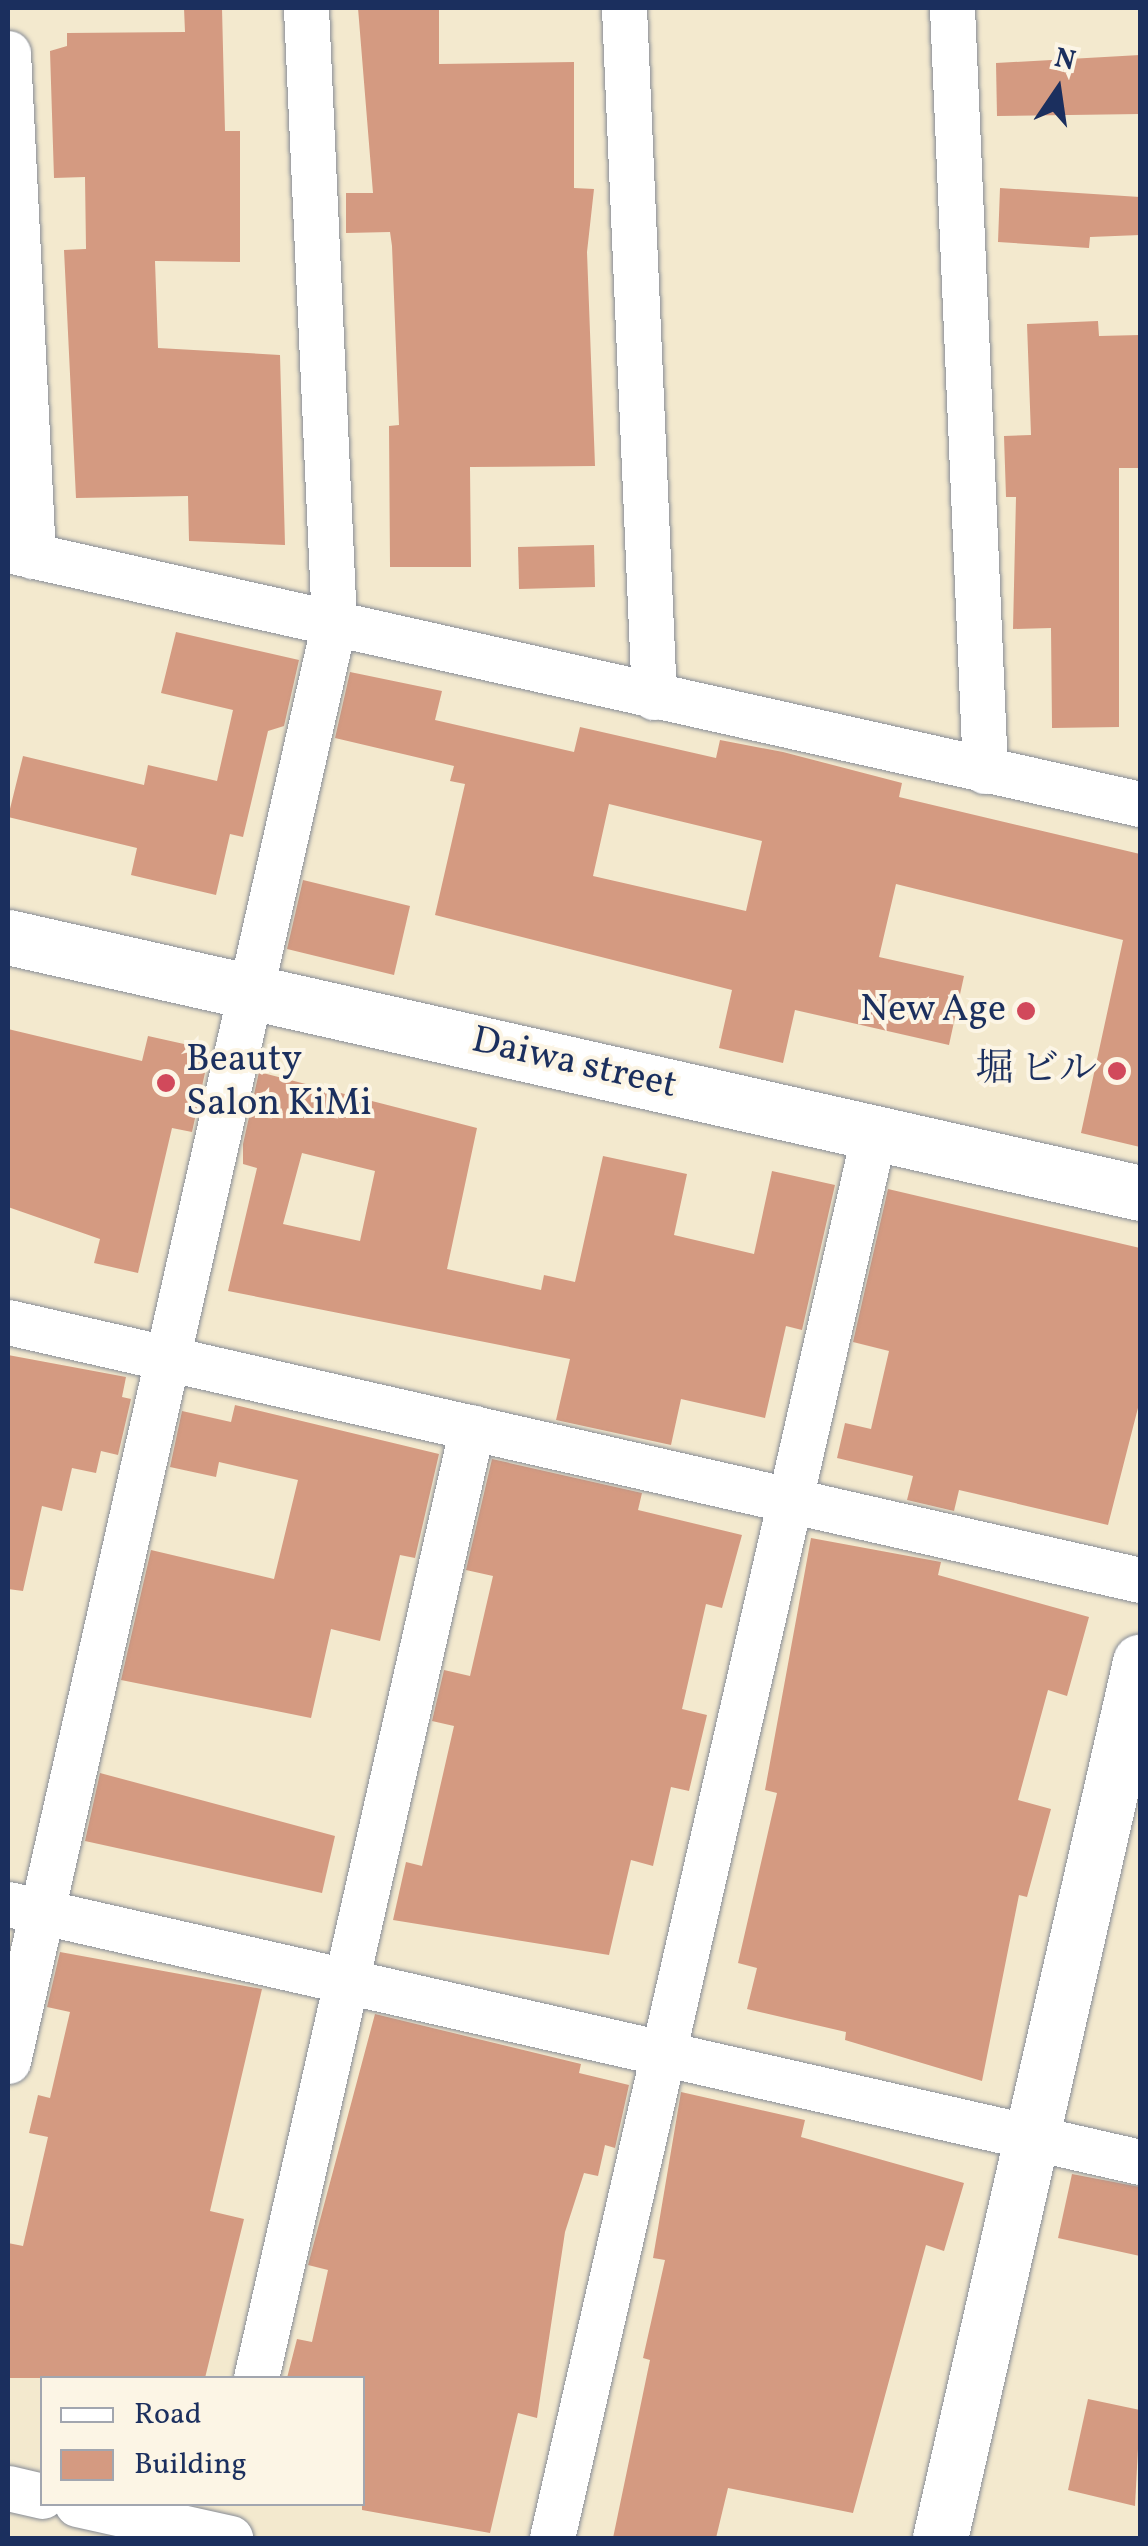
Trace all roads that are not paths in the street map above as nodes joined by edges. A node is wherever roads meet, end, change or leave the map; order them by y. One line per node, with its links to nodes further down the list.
1 (306, 8): 6 (street)
2 (624, 8): 7 (street)
3 (952, 8): 8 (street)
4 (8, 53): 5 (street)
5 (20, 553): 6 (street)
6 (334, 623): 7 (street); 11 (street)
7 (654, 697): 8 (street)
8 (984, 771): 9 (street)
9 (1140, 804)
10 (8, 937): 11 (street, Daiwa street)
11 (251, 990): 12 (street, Daiwa street); 15 (street)
12 (874, 1133): 13 (street, Daiwa street); 17 (street)
13 (1140, 1194)
14 (8, 1322): 15 (street)
15 (166, 1358): 16 (street); 20 (street)
16 (472, 1427): 17 (street); 21 (street)
17 (790, 1500): 18 (street); 22 (street)
18 (1140, 1580)
19 (1140, 1662): 24 (street)
20 (25, 1908): 21 (street); 23 (street)
21 (346, 1982): 22 (street); 26 (street)
22 (664, 2053): 24 (street); 31 (street)
23 (8, 2062)
24 (1032, 2138): 25 (street); 32 (street)
25 (1140, 2162)
26 (256, 2376)
27 (8, 2488): 28 (street)
28 (40, 2496)
29 (89, 2506): 30 (street)
30 (224, 2529)
31 (552, 2538)
32 (940, 2538)

